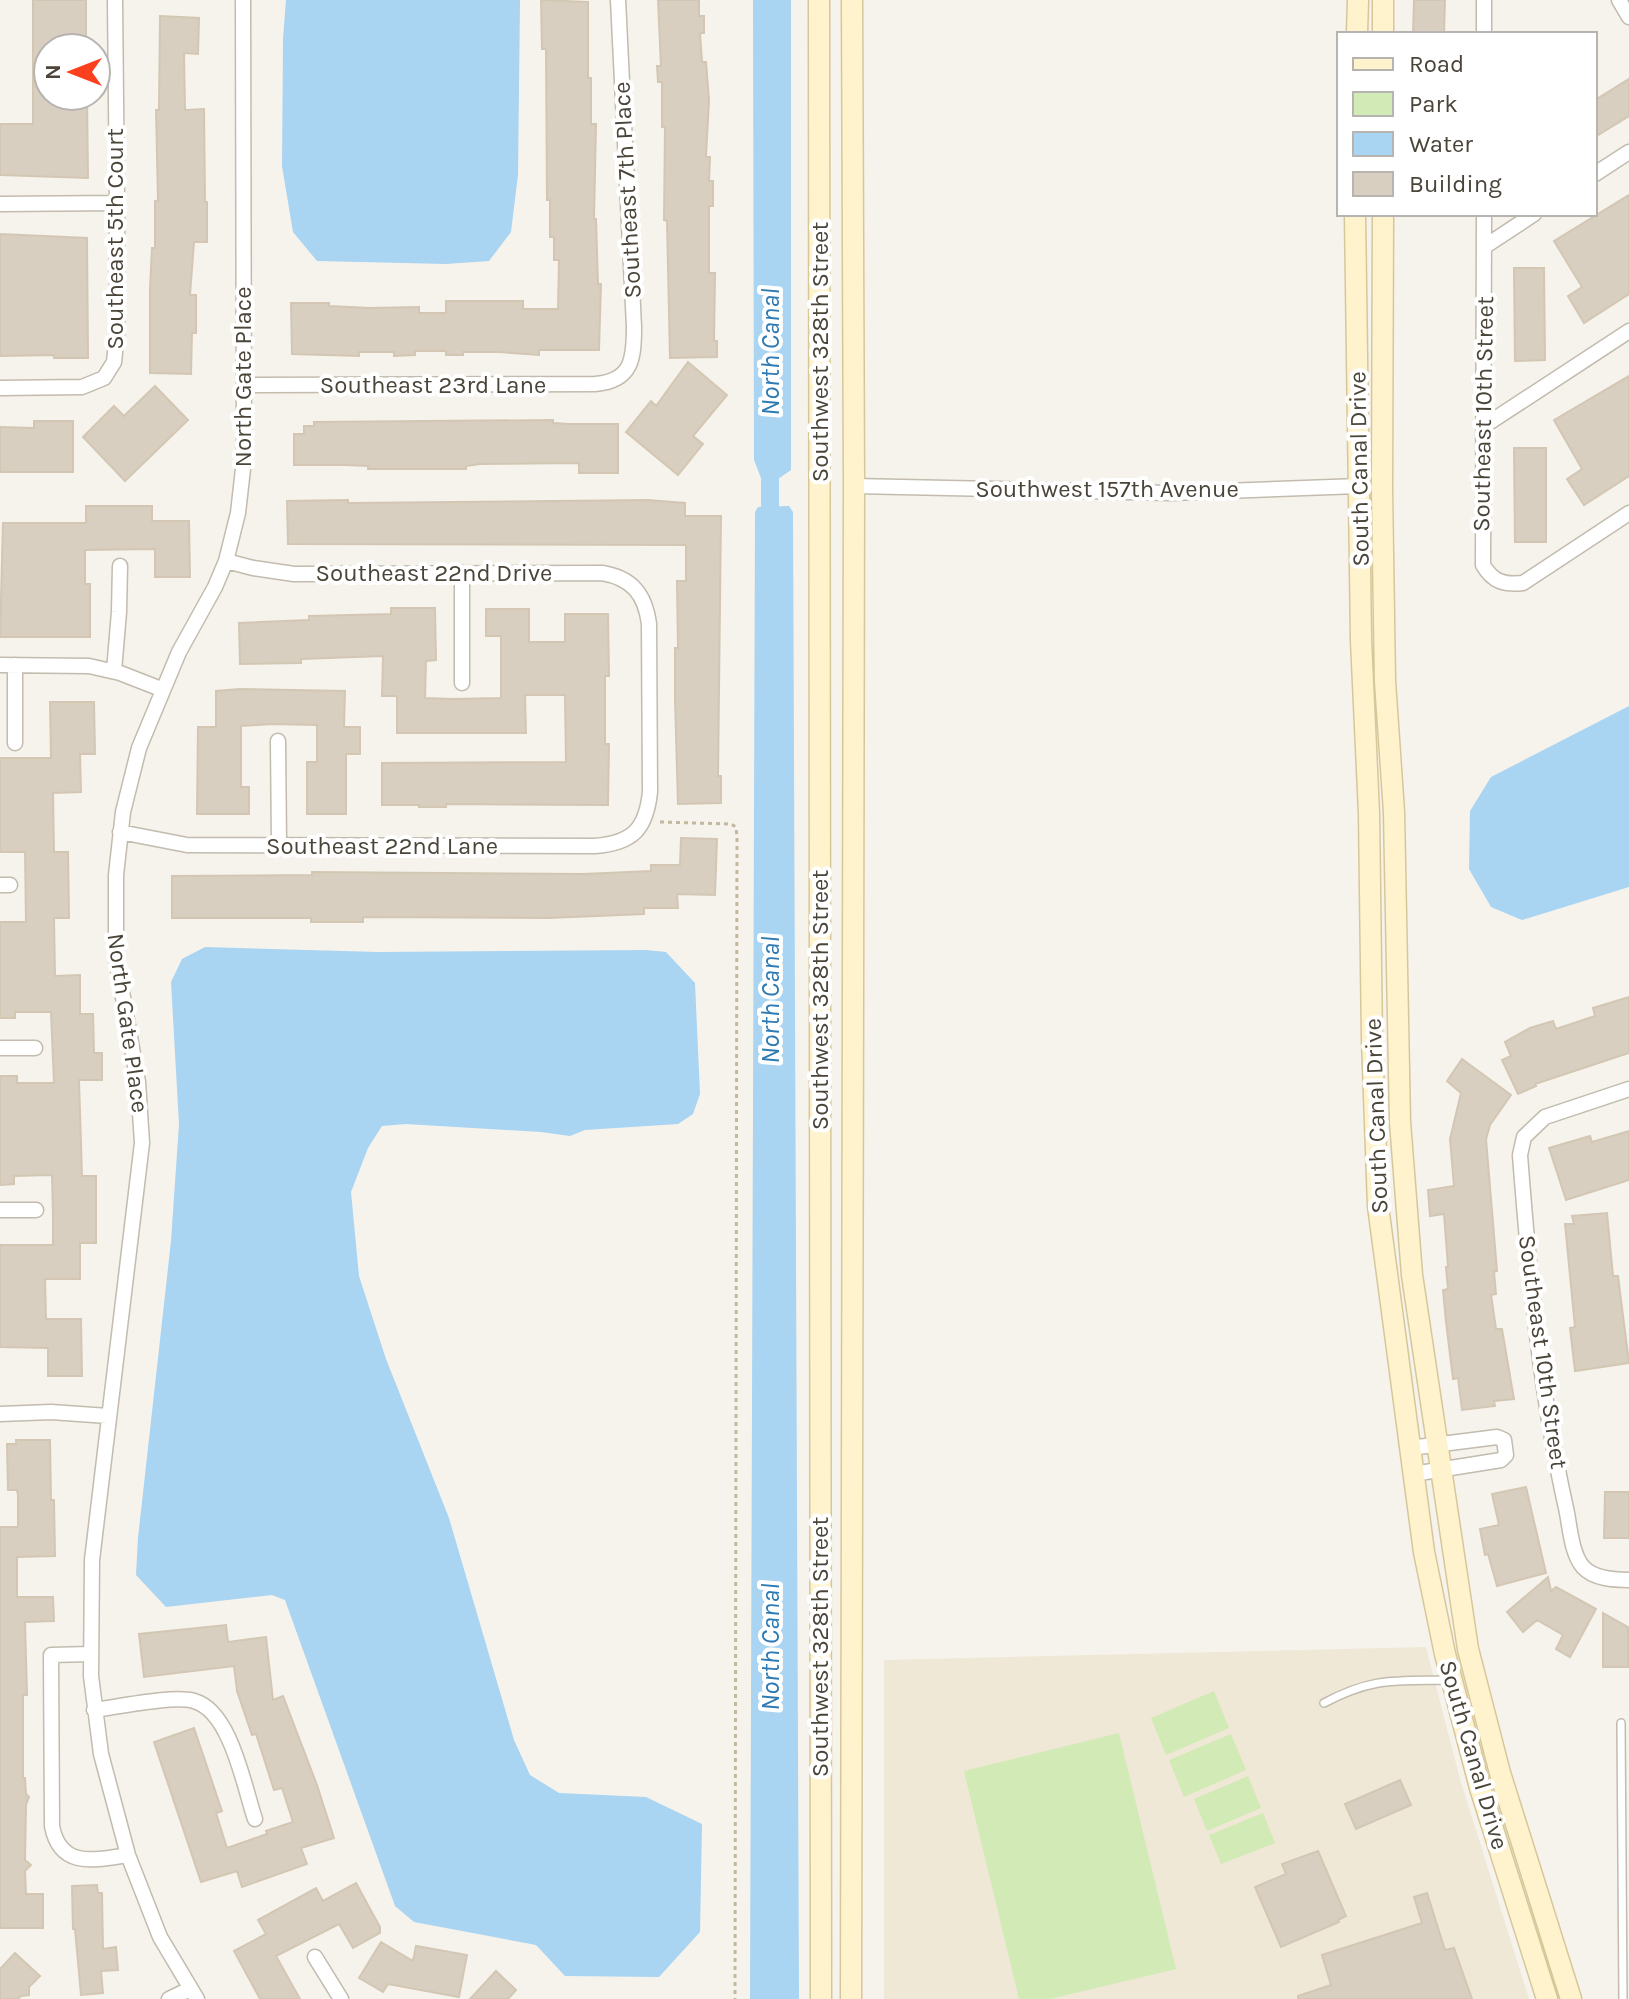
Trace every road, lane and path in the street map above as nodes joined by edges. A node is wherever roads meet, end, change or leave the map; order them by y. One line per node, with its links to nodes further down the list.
1 (115, 0): 16 (street, Southeast 5th Court)
2 (243, 0): 25 (street, North Gate Place)
3 (618, 0): 24 (street, Southeast 7th Place)
4 (819, 0): 70 (street, Southwest 328th Street)
5 (852, 0): 28 (street, Southwest 328th Street)
6 (1358, 0): 11 (street)
7 (1383, 0): 12 (street)
8 (1484, 0): 13 (street)
9 (1619, 0): 10 (street)
10 (1629, 17)
11 (1357, 32)
12 (1383, 32)
13 (1484, 32)
14 (1629, 152): 15 (street)
15 (1597, 173)
16 (117, 203): 17 (street); 26 (street, Southeast 5th Court)
17 (0, 204)
18 (1355, 216): 29 (street, South Canal Drive)
19 (1383, 216): 50 (street, South Canal Drive)
20 (1484, 216): 22 (street, Southeast 10th Street)
21 (1531, 216): 22 (street)
22 (1484, 247): 27 (street, Southeast 10th Street)
23 (1629, 331): 27 (street)
24 (621, 377): 25 (street, Southeast 23rd Lane)
25 (244, 385): 31 (street, North Gate Place)
26 (0, 388)
27 (1484, 426): 30 (street, Southeast 10th Street)
28 (854, 486): 29 (street, Southwest 157th Avenue); 71 (street, Southwest 328th Street)
29 (1359, 486): 51 (street, South Canal Drive)
30 (1629, 513)
31 (226, 561): 33 (street, Southeast 22nd Drive); 37 (street, North Gate Place)
32 (120, 566): 35 (street)
33 (462, 573): 36 (street); 40 (street, Southeast 22nd Drive)
34 (7, 665): 35 (street); 39 (street)
35 (114, 671): 37 (street)
36 (462, 683)
37 (161, 689): 41 (street, North Gate Place)
38 (278, 741): 42 (street)
39 (15, 743)
40 (642, 823): 42 (street, Southeast 22nd Lane); 69 (path)
41 (120, 832): 42 (street, Southeast 22nd Lane); 49 (street, North Gate Place)
42 (279, 846)
43 (0, 1048): 44 (street)
44 (35, 1048)
45 (1629, 1089): 54 (street, Southeast 10th Street)
46 (0, 1210): 47 (street)
47 (36, 1210)
48 (0, 1414): 49 (street)
49 (108, 1416): 55 (street, North Gate Place)
50 (1436, 1444): 51 (street); 52 (street, South Canal Drive); 52 (street)
51 (1410, 1448): 53 (street, South Canal Drive)
52 (1440, 1471): 53 (street); 73 (street, South Canal Drive)
53 (1413, 1474): 56 (street, South Canal Drive)
54 (1629, 1580)
55 (90, 1654): 58 (street, North Gate Place); 61 (street)
56 (1451, 1680): 57 (lane); 72 (street, South Canal Drive)
57 (1324, 1703)
58 (94, 1710): 60 (street); 61 (street, North Gate Place)
59 (1621, 1723): 62 (lane)
60 (255, 1819)
61 (128, 1855): 65 (street, North Gate Place)
62 (1626, 1871): 63 (lane)
63 (1626, 1912): 74 (lane)
64 (315, 1957): 68 (street)
65 (194, 1994): 67 (street)
66 (1629, 1997): 74 (lane)
67 (169, 1999)
68 (341, 1999)
69 (735, 1999)
70 (821, 1999)
71 (851, 1999)
72 (1547, 1999)
73 (1571, 1999)
74 (1622, 1999)

